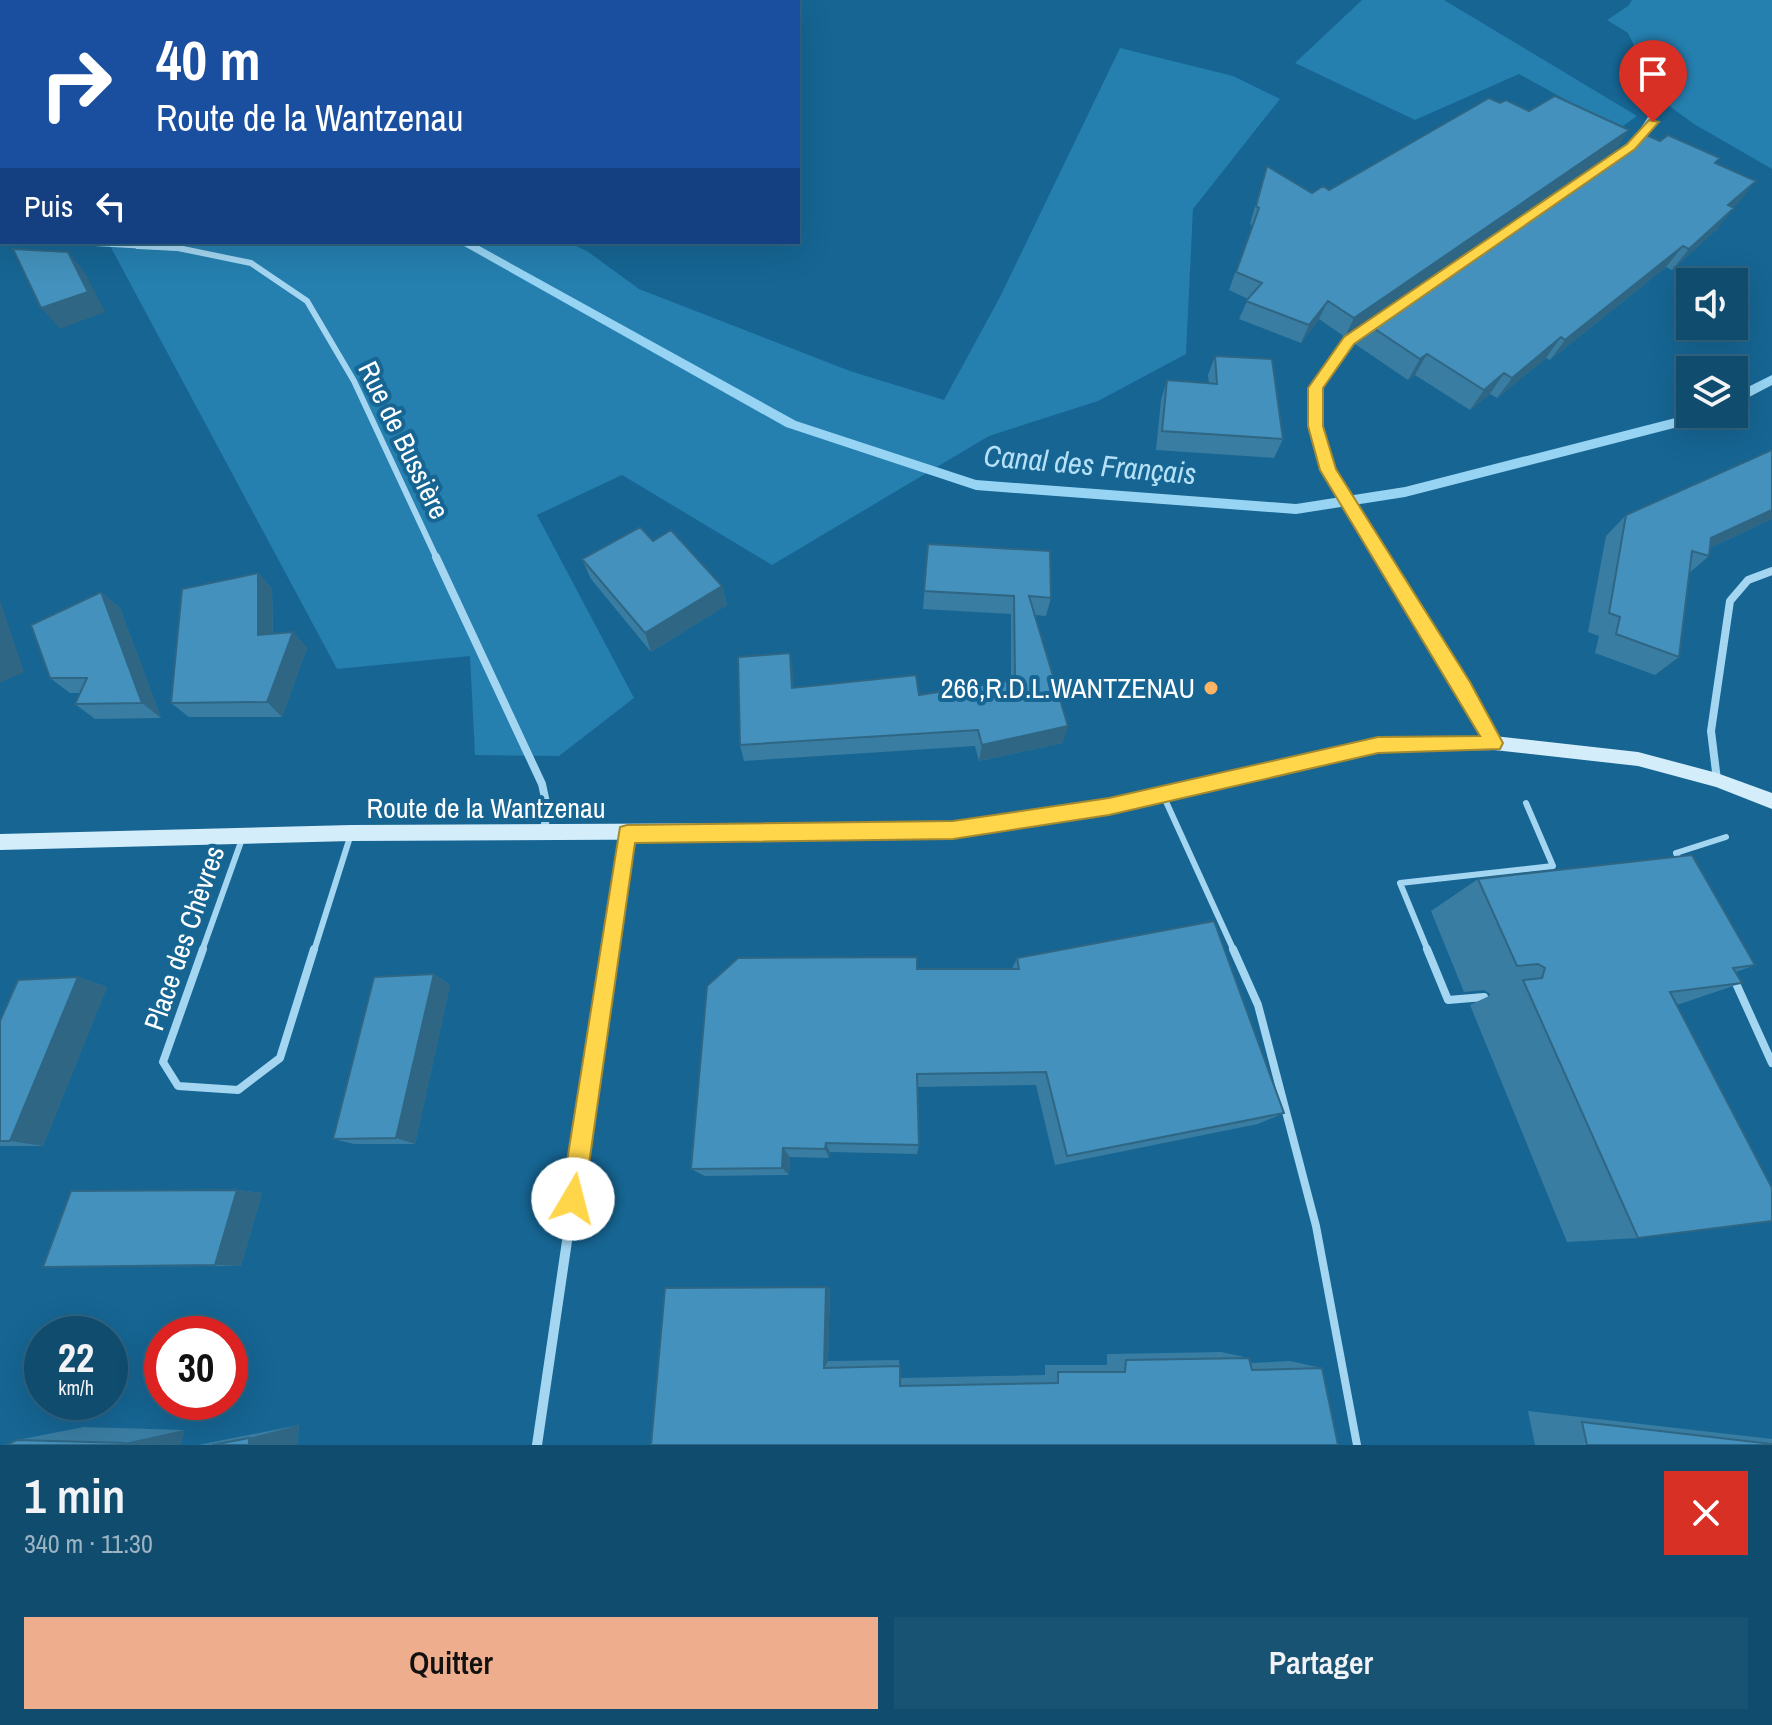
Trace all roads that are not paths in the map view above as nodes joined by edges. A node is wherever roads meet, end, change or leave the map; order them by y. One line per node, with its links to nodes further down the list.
1 (1654, 79): 2 (street)
2 (1631, 146)
3 (105, 244): 12 (street, Rue de Bussière)
4 (1375, 323): 6 (street)
5 (1772, 571): 7 (street)
6 (1494, 743): 7 (main road, Route de la Wantzenau); 8 (main road, Route de la Wantzenau)
7 (1717, 780): 9 (main road, Route de la Wantzenau)
8 (1163, 795): 13 (main road, Route de la Wantzenau); 22 (lane)
9 (1772, 801)
10 (1526, 803): 19 (lane)
11 (351, 833): 12 (main road, Route de la Wantzenau); 14 (main road, Route de la Wantzenau); 14 (lane, Place des Chèvres)
12 (544, 834): 13 (main road, Route de la Wantzenau)
13 (627, 834): 21 (street)
14 (243, 835): 16 (main road, Route de la Wantzenau)
15 (1726, 837): 17 (lane)
16 (0, 842)
17 (1682, 867)
18 (1727, 965): 20 (lane)
19 (1484, 997)
20 (1772, 1063)
21 (537, 1445)
22 (1357, 1445)

